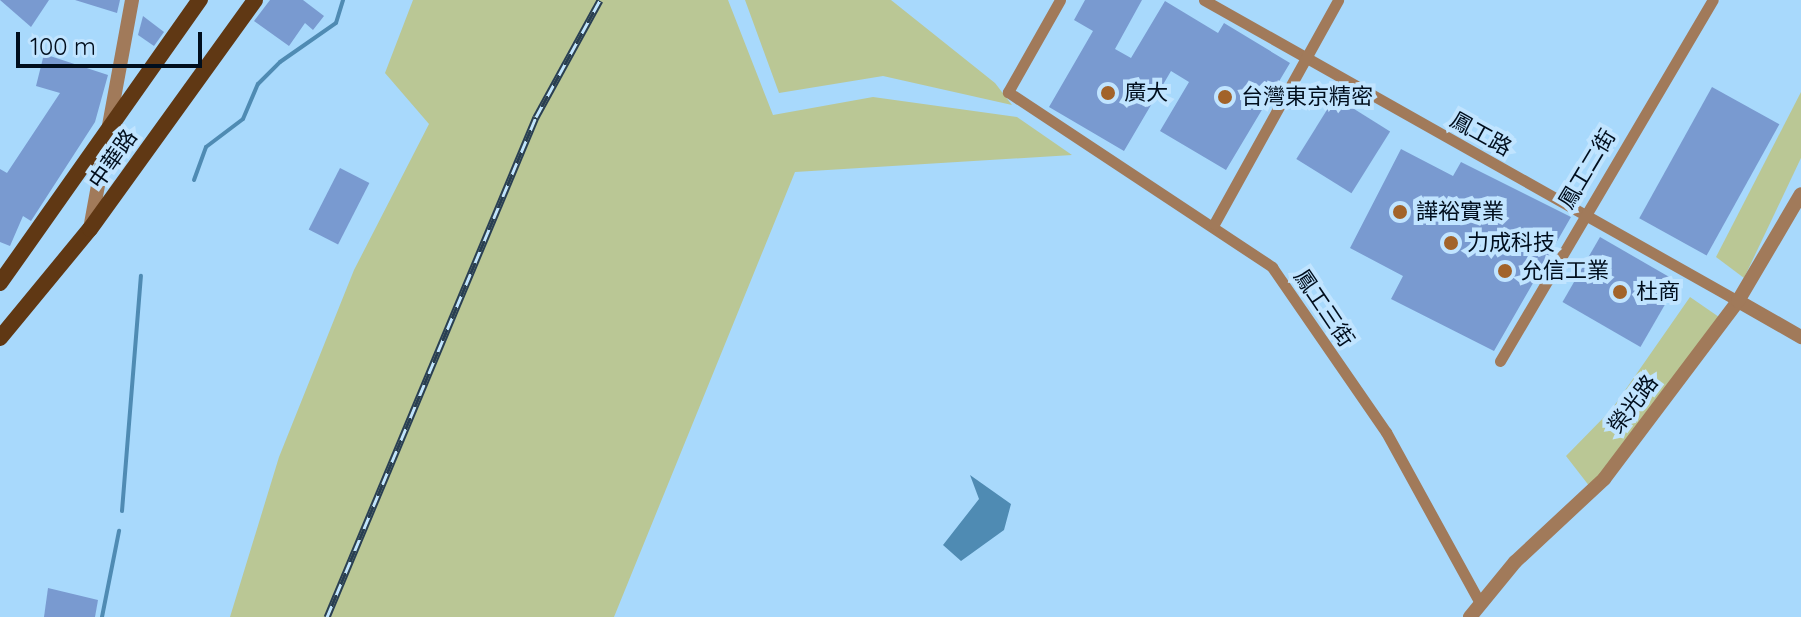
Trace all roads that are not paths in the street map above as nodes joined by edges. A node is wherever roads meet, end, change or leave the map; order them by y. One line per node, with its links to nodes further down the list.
1 (132, 0): 9 (street)
2 (200, 0): 9 (main road, 中華路)
3 (255, 0): 13 (main road, 中華路)
4 (1060, 0): 12 (street, 鳳工三街)
5 (1204, 0): 8 (street, 鳳工路)
6 (1338, 0): 8 (street)
7 (1713, 0): 11 (street, 鳳工二街)
8 (1304, 58): 11 (street, 鳳工路); 12 (street)
9 (114, 119): 13 (street); 14 (main road, 中華路)
10 (1801, 194): 15 (street, 榮光路)
11 (1582, 214): 15 (street, 鳳工路); 18 (street, 鳳工二街)
12 (1214, 224): 19 (street, 鳳工三街)
13 (90, 229): 17 (main road, 中華路)
14 (0, 283)
15 (1738, 301): 16 (street); 19 (street, 榮光路)
16 (1801, 337)
17 (0, 338)
18 (1500, 361)
19 (1479, 601): 20 (street, 榮光路)
20 (1470, 617)

